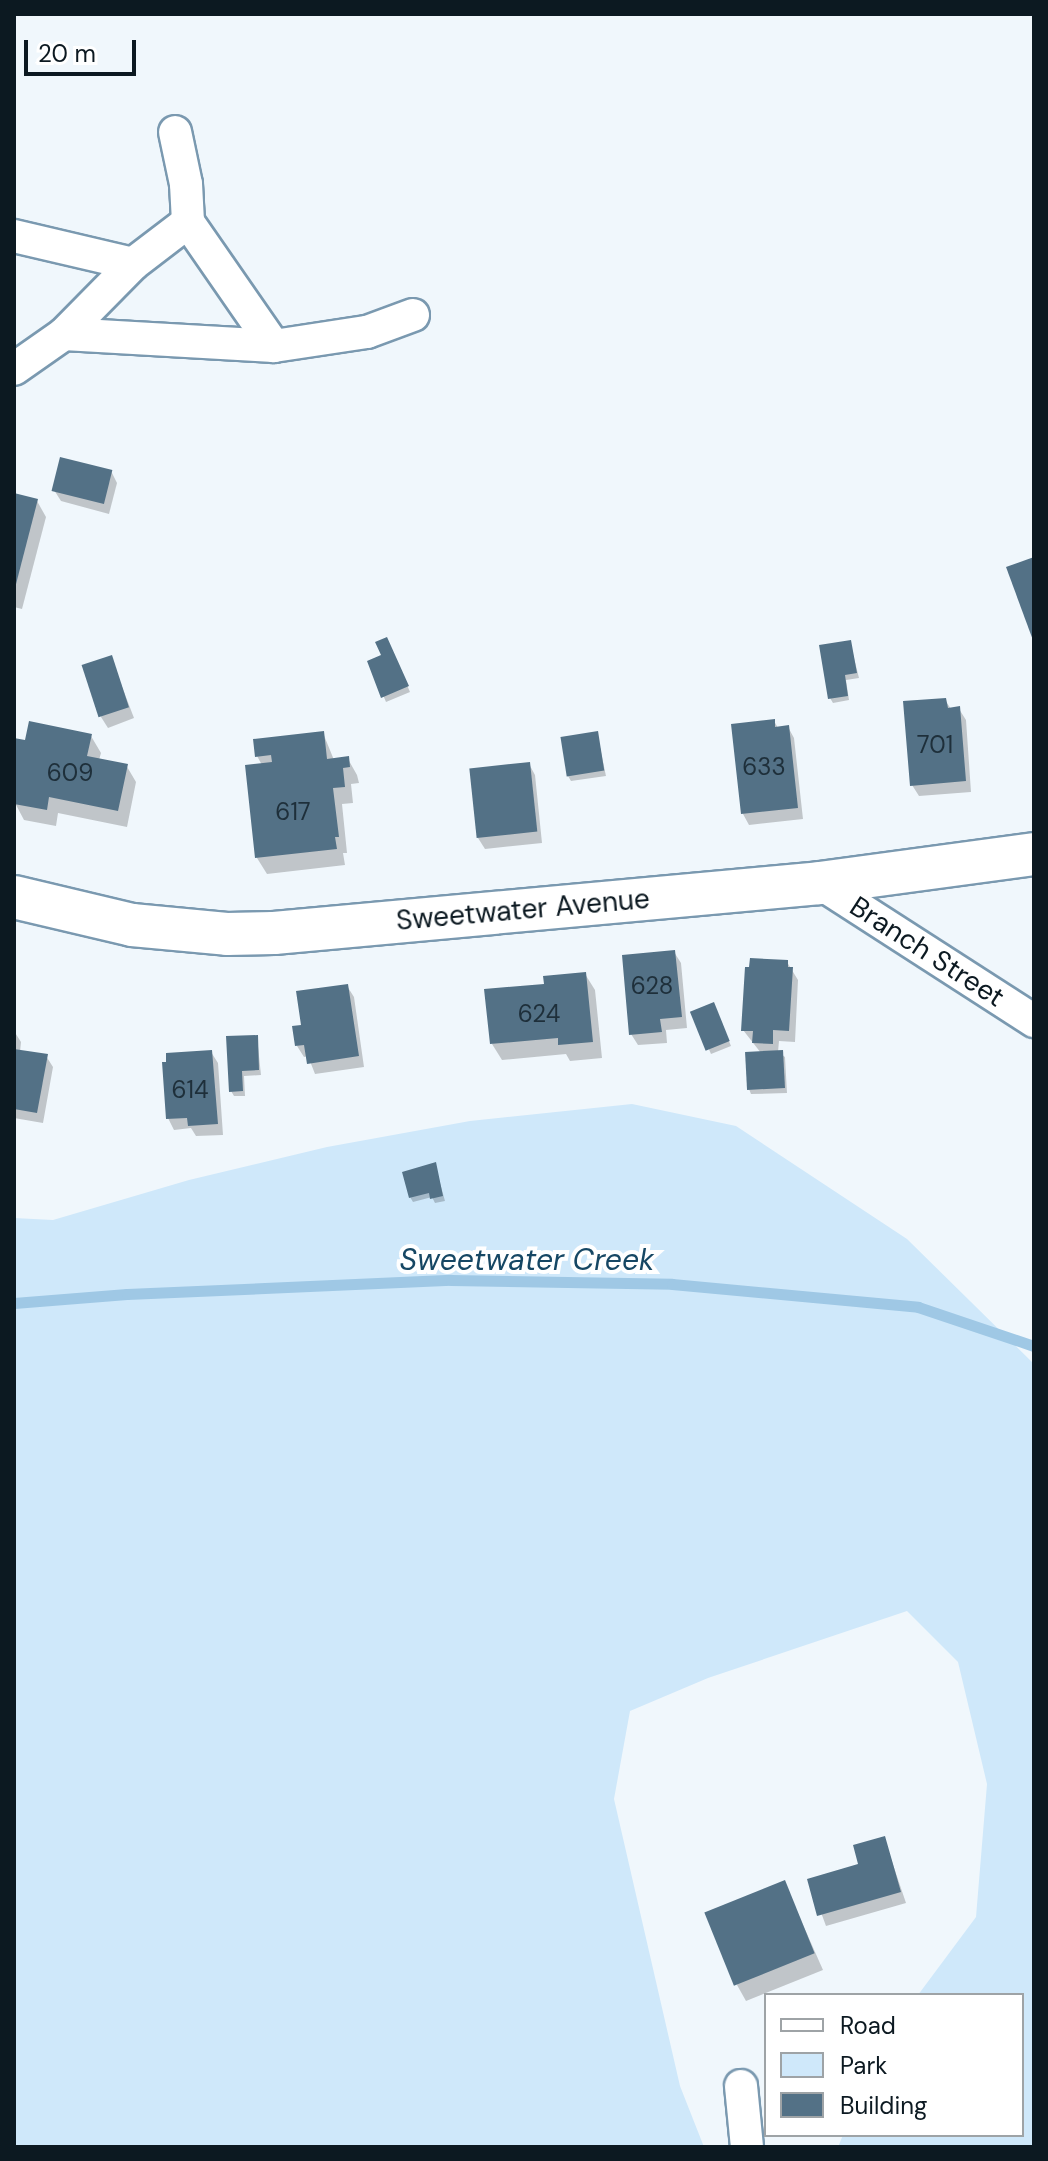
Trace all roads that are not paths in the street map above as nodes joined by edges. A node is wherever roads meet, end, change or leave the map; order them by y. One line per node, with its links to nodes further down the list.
1 (175, 132): 2 (street)
2 (188, 222): 4 (street); 7 (street)
3 (14, 236): 4 (street)
4 (133, 264): 6 (street)
5 (413, 315): 7 (street)
6 (64, 334): 7 (street); 8 (street)
7 (274, 346)
8 (14, 369)
9 (1034, 854): 10 (street, Sweetwater Avenue)
10 (820, 883): 11 (street, Sweetwater Avenue); 12 (street, Branch Street)
11 (14, 897)
12 (1034, 1021)
13 (741, 2086): 14 (street)
14 (747, 2147)

